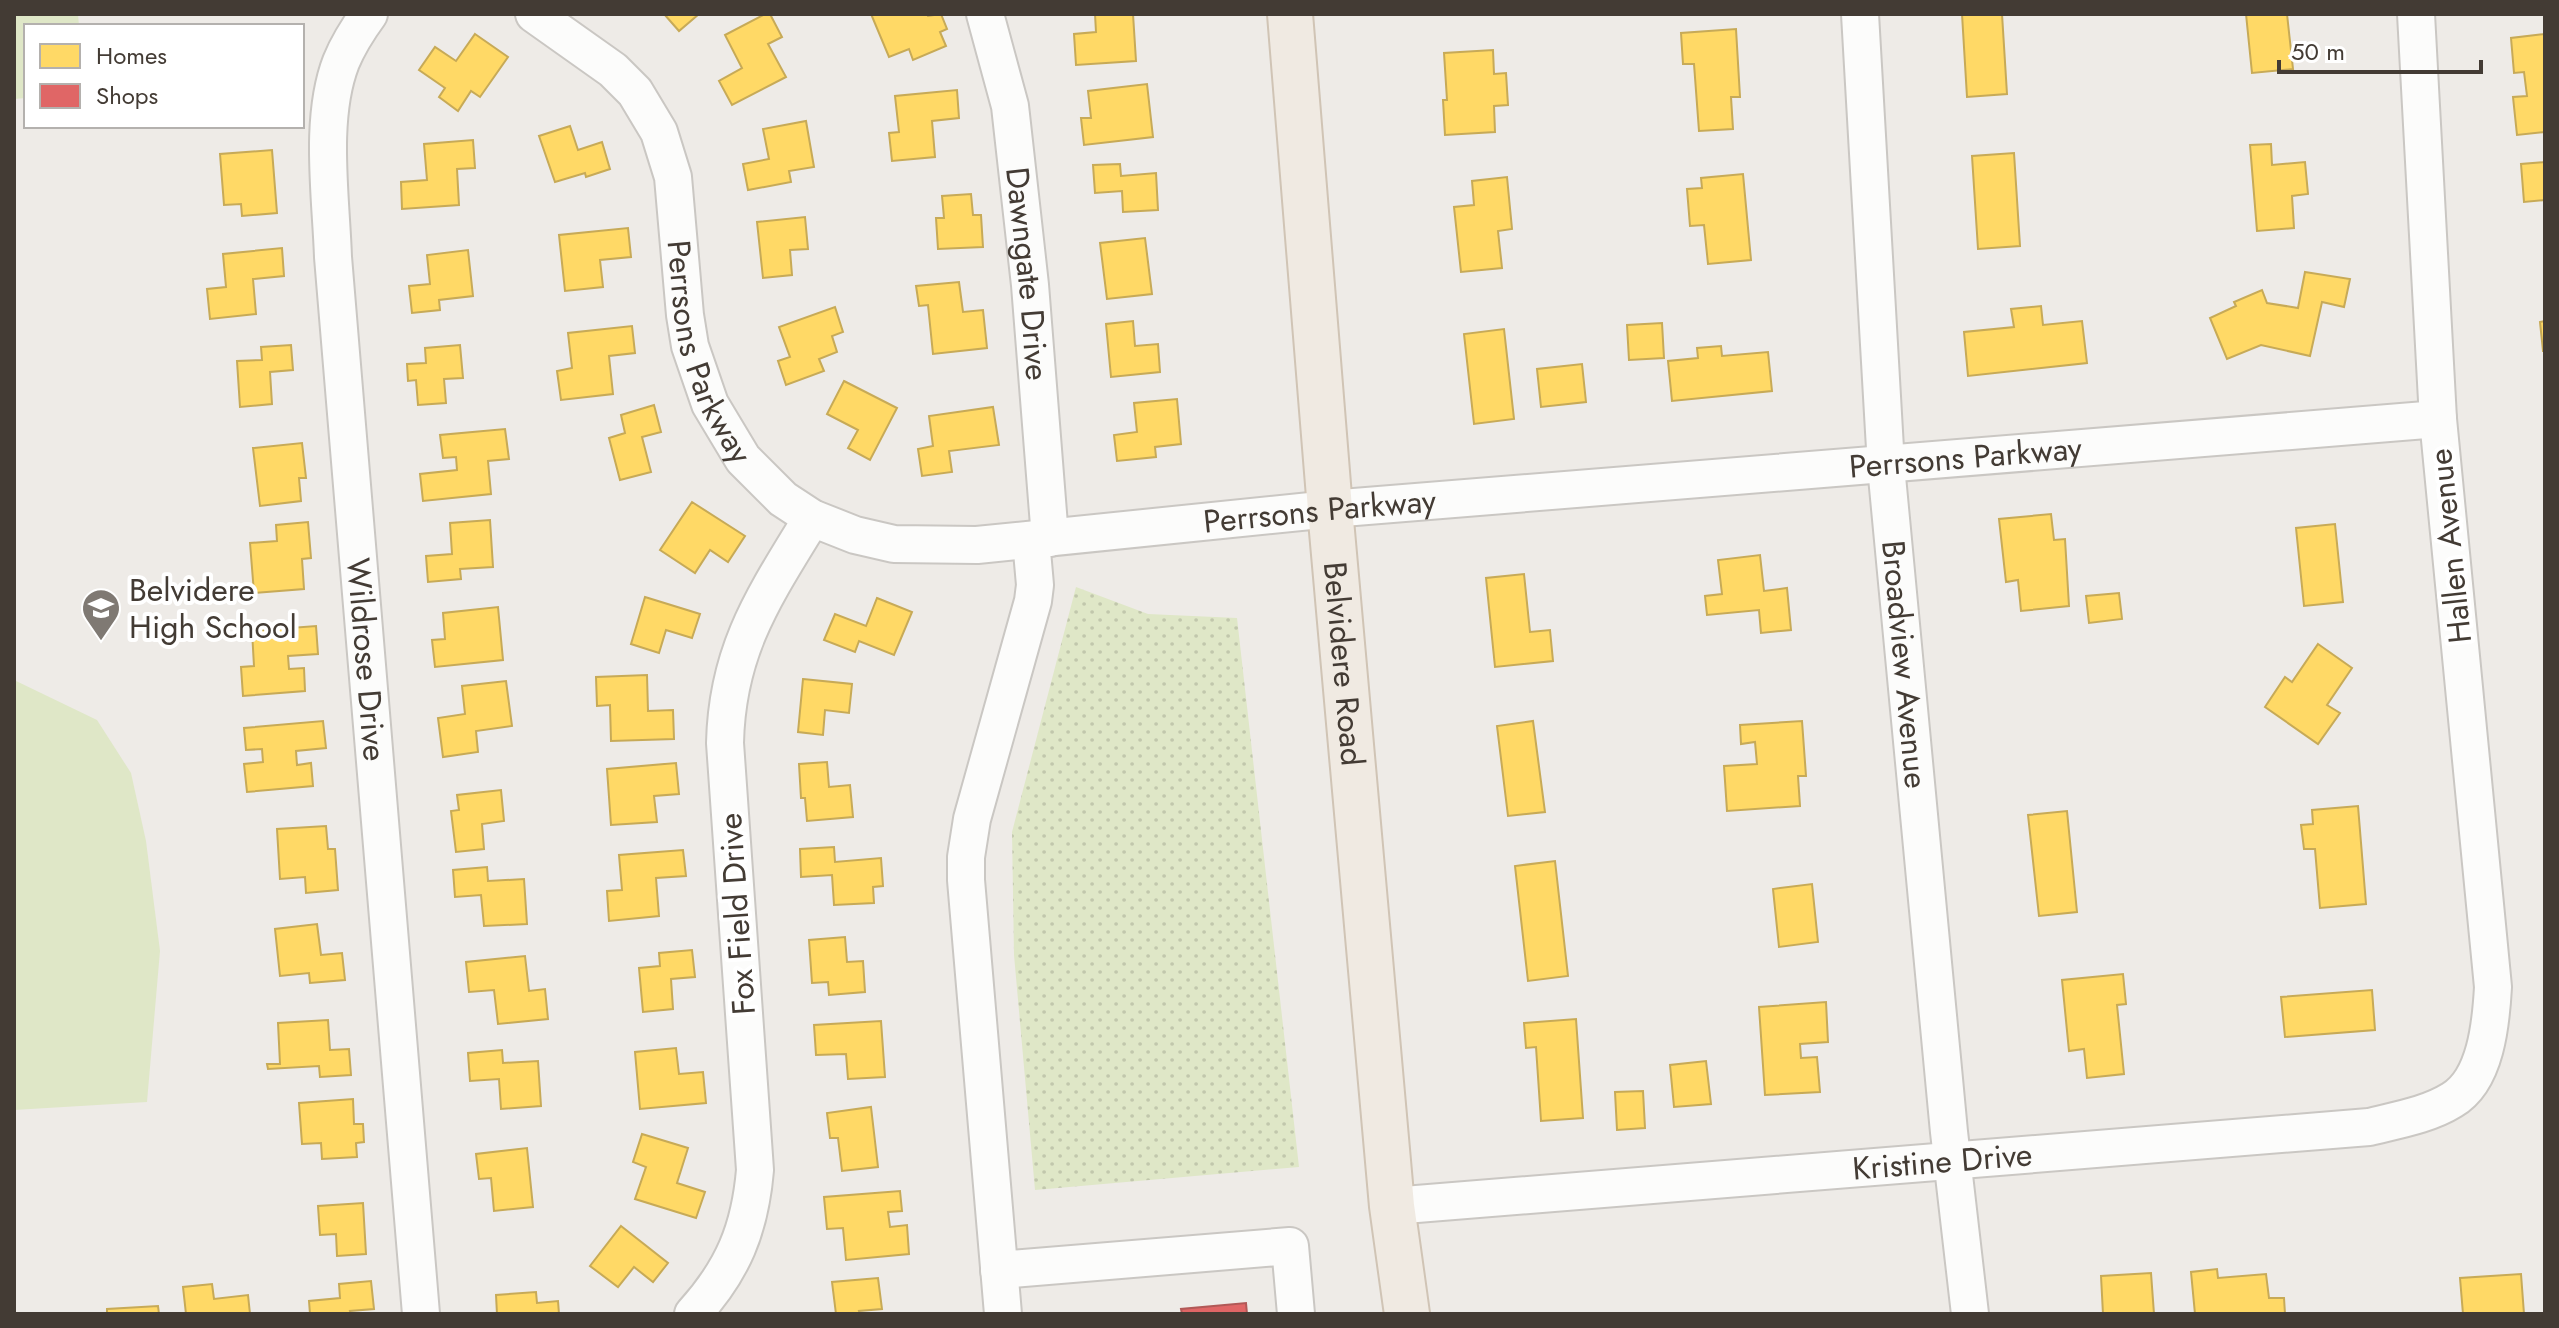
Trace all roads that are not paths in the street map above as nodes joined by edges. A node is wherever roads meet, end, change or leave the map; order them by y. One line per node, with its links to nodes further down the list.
1 (369, 14): 17 (street, Wildrose Drive)
2 (534, 14): 10 (street, Perrsons Parkway)
3 (985, 14): 11 (street, Dawngate Drive)
4 (1290, 14): 9 (main road, Belvidere Road)
5 (1860, 14): 8 (street, Broadview Avenue)
6 (2416, 14): 7 (street, Hallen Avenue)
7 (2438, 419): 8 (street, Perrsons Parkway); 12 (street, Hallen Avenue)
8 (1886, 466): 9 (street, Perrsons Parkway); 13 (street, Broadview Avenue)
9 (1330, 509): 11 (street, Perrsons Parkway); 14 (main road, Belvidere Road)
10 (812, 518): 11 (street, Perrsons Parkway); 16 (street, Fox Field Drive)
11 (1040, 539): 15 (street, Dawngate Drive)
12 (2475, 1075): 13 (street, Kristine Drive)
13 (1952, 1161): 14 (street, Kristine Drive); 21 (street, Broadview Avenue)
14 (1392, 1206): 20 (main road, Belvidere Road)
15 (999, 1270): 18 (street, Dawngate Drive); 19 (street)
16 (707, 1309)
17 (421, 1314)
18 (1003, 1314)
19 (1296, 1314)
20 (1407, 1314)
21 (1970, 1314)

